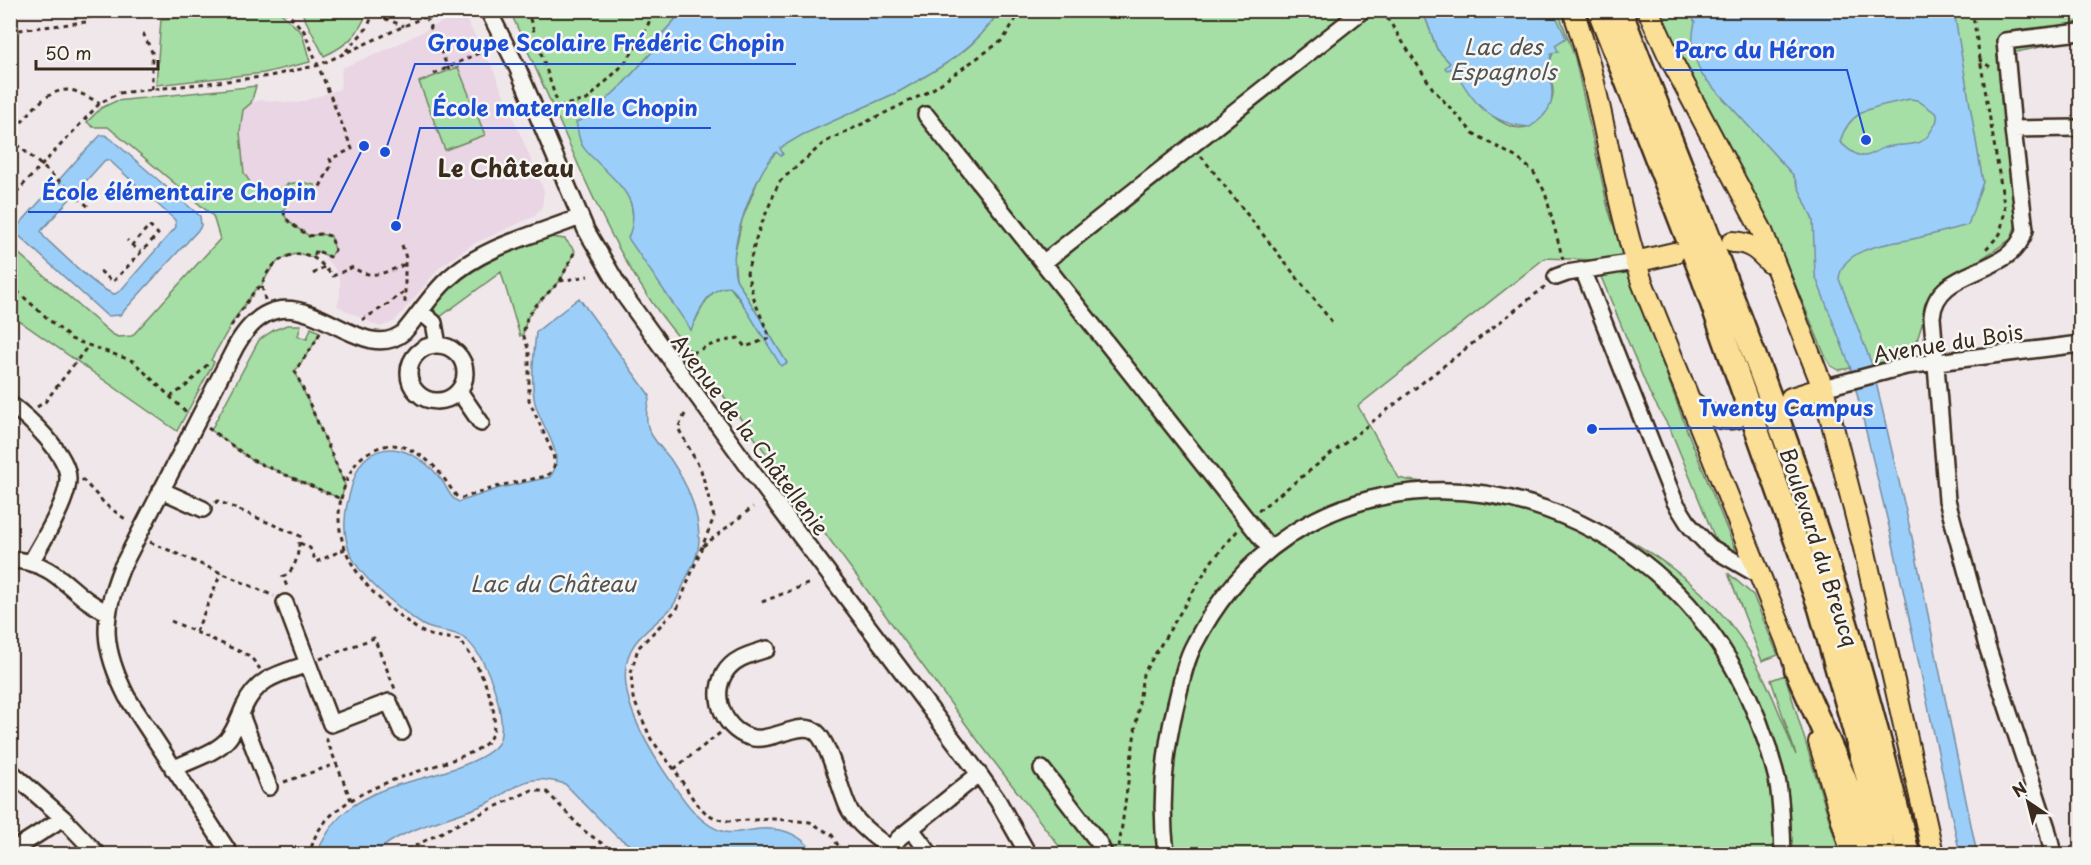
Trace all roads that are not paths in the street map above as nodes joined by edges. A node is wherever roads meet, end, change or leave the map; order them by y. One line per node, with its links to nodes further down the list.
1 (488, 10): 11 (street, Avenue de la Châtellenie)
2 (1363, 10): 15 (street)
3 (1573, 10): 14 (main road)
4 (1599, 10): 61 (highway, Boulevard du Breucq)
5 (1620, 10): 62 (highway, Boulevard du Breucq)
6 (1648, 10): 16 (main road, Boulevard du Breucq)
7 (2080, 32): 10 (street)
8 (926, 115): 15 (street)
9 (2080, 128): 10 (street)
10 (2013, 129): 22 (street)
11 (580, 216): 19 (street); 46 (street, Avenue de la Châtellenie)
12 (1732, 242): 16 (main road)
13 (1674, 253): 14 (main road)
14 (1635, 262): 17 (street); 26 (main road)
15 (1043, 263): 32 (street)
16 (1774, 267): 23 (main road, Boulevard du Breucq)
17 (1583, 270): 18 (street); 35 (street)
18 (1562, 275)
19 (418, 315): 21 (street); 30 (street)
20 (2080, 344): 22 (street, Avenue du Bois)
21 (438, 345): 24 (street); 24 (street)
22 (1935, 362): 23 (street, Avenue du Bois); 64 (street)
23 (1823, 388): 25 (main road); 63 (main road, Boulevard du Breucq)
24 (459, 391): 29 (street)
25 (1791, 398)
26 (1689, 400): 28 (main road); 35 (main road)
27 (10, 404): 34 (street)
28 (1736, 418)
29 (481, 423)
30 (161, 490): 31 (street); 37 (street)
31 (202, 509)
32 (1270, 549): 57 (street); 58 (street)
33 (10, 559): 34 (street)
34 (31, 562): 37 (street)
35 (1760, 576): 40 (main road)
36 (285, 603): 39 (street)
37 (107, 612): 43 (street)
38 (766, 649): 51 (street)
39 (308, 664): 41 (street); 42 (street)
40 (1796, 669): 59 (main road); 60 (highway)
41 (241, 715): 43 (street); 47 (street)
42 (402, 732)
43 (173, 769): 53 (street)
44 (1042, 769): 56 (street)
45 (10, 771): 48 (street)
46 (980, 774): 49 (street); 55 (street, Avenue de la Châtellenie)
47 (269, 787)
48 (63, 818): 50 (street); 52 (street)
49 (911, 829): 51 (street); 54 (street)
50 (10, 852)
51 (888, 852)
52 (97, 855)
53 (230, 855)
54 (930, 855)
55 (1028, 855)
56 (1104, 855)
57 (1166, 855)
58 (1783, 855)
59 (1852, 855)
60 (1870, 855)
61 (1885, 855)
62 (1908, 855)
63 (1933, 855)
64 (2053, 855)

